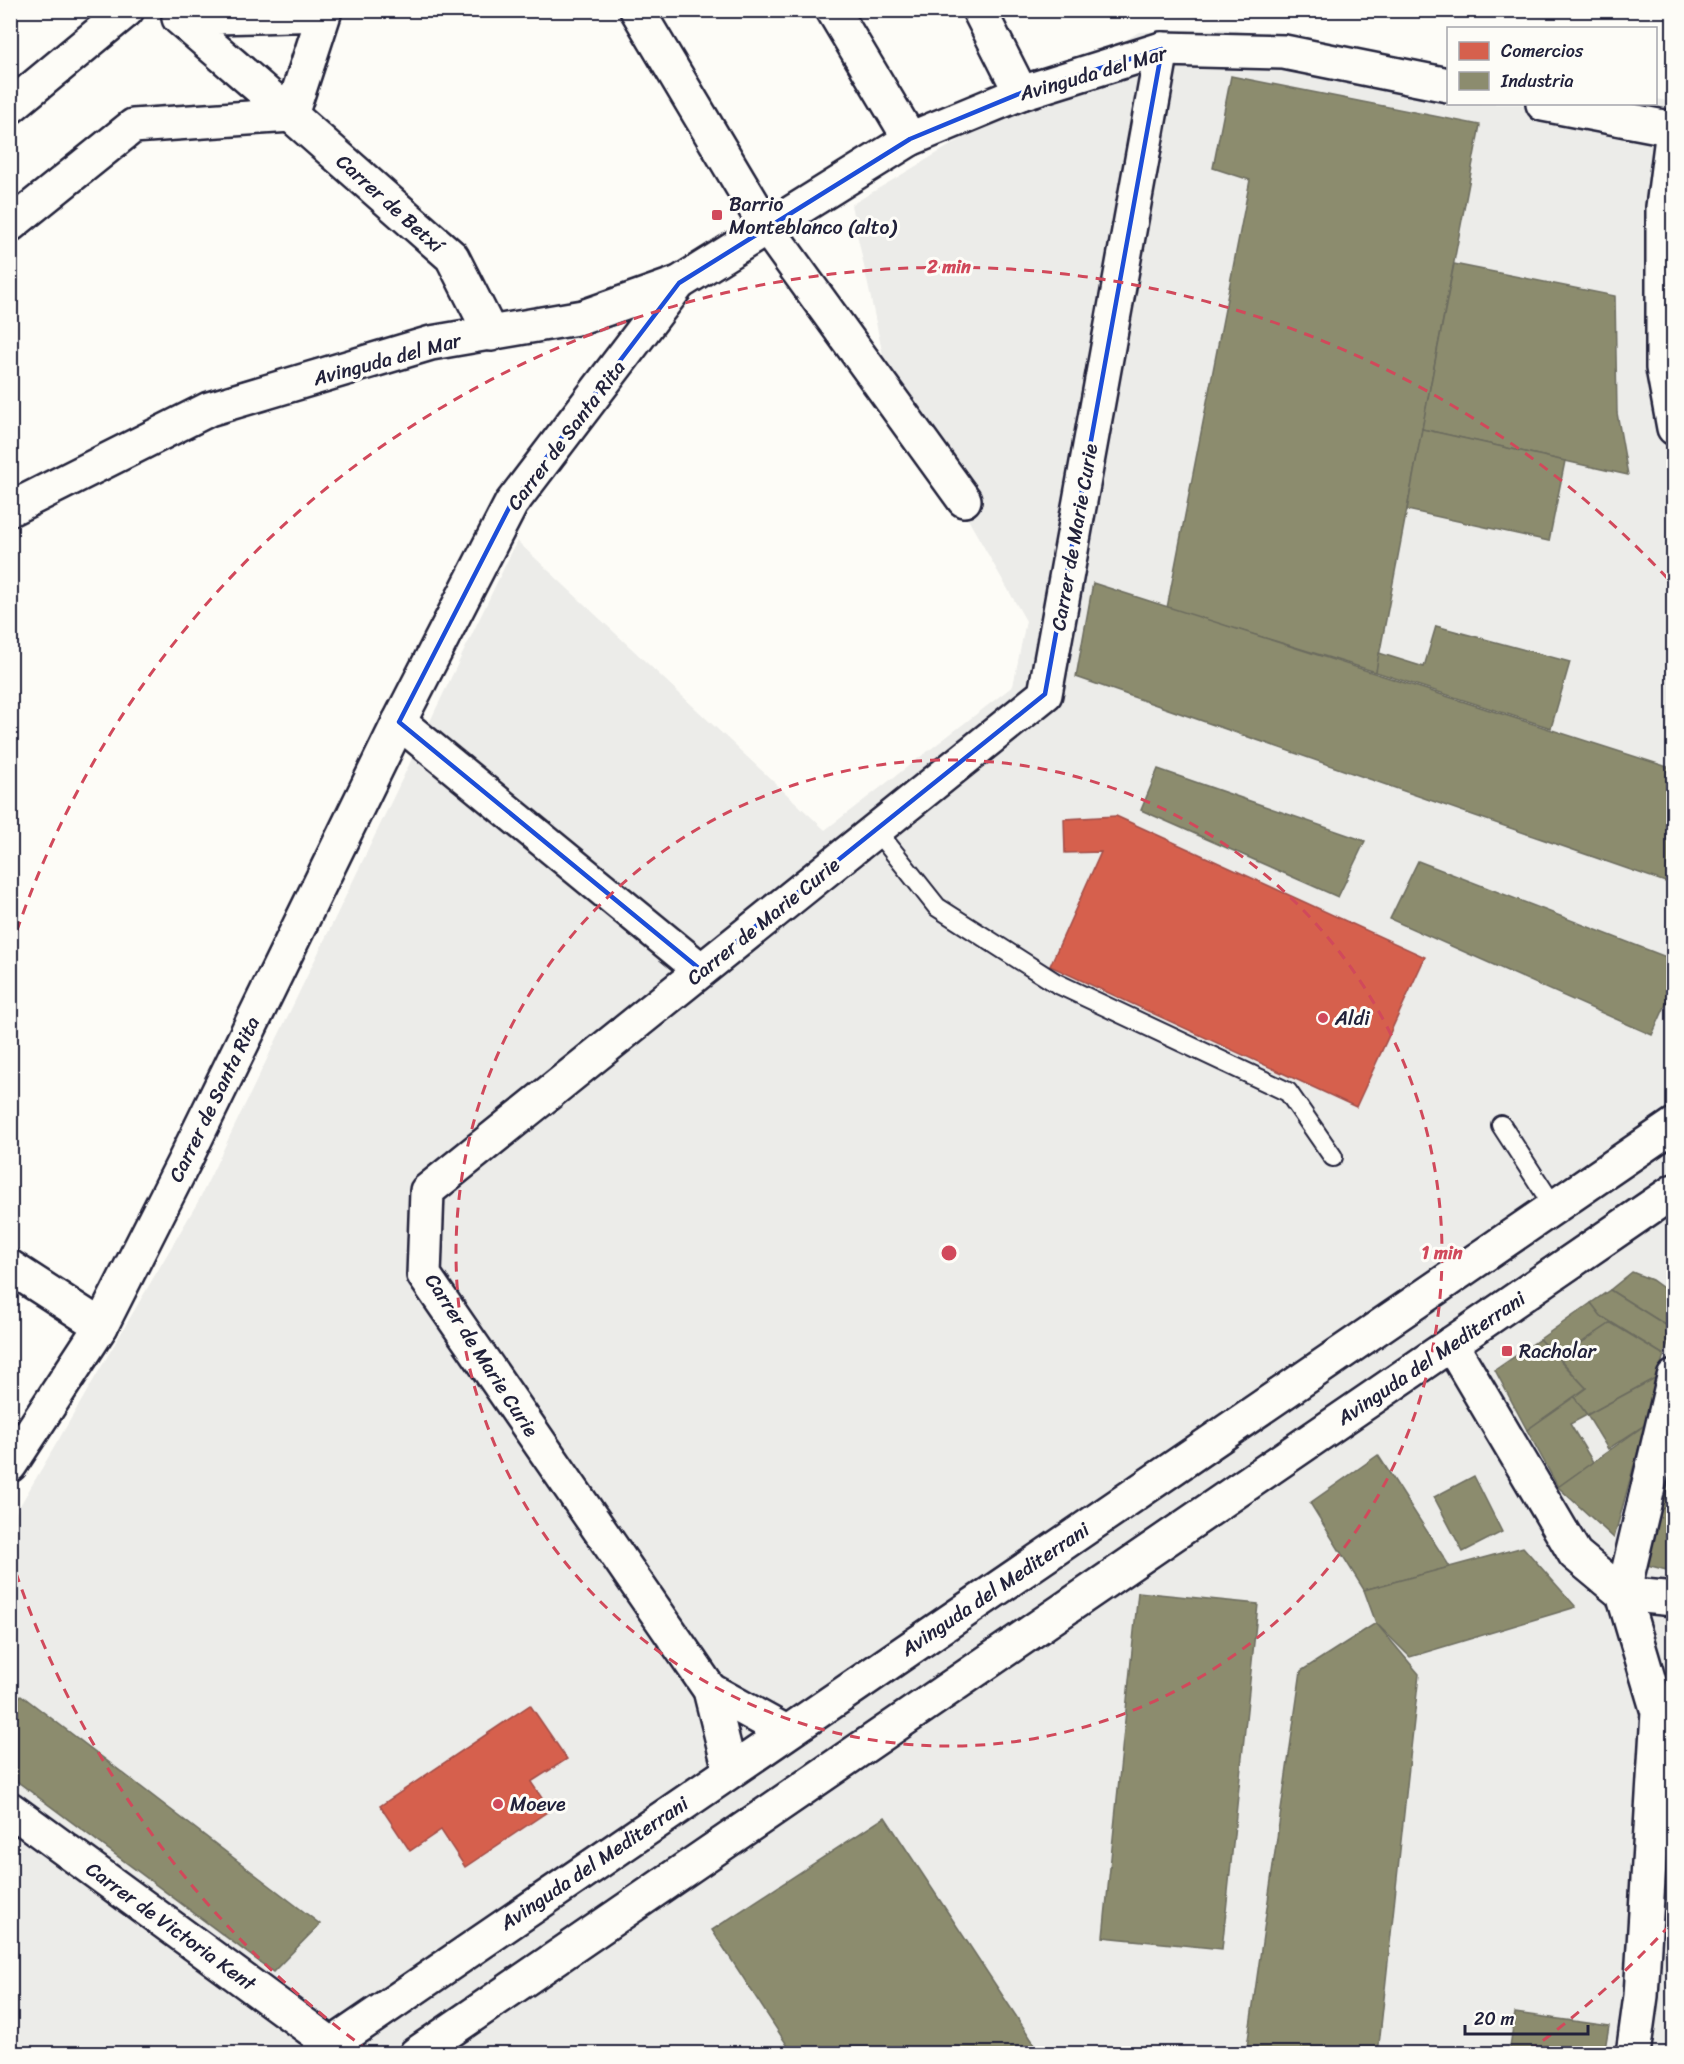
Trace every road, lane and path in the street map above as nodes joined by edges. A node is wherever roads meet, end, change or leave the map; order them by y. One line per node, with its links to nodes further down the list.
1 (127, 10): 11 (street)
2 (637, 10): 16 (street)
3 (833, 10): 14 (street)
4 (979, 10): 9 (street)
5 (325, 12): 6 (street, Carrer de Betxí); 12 (street, Carrer de Betxí)
6 (164, 14): 12 (street, Carrer de Betxí)
7 (1162, 49): 8 (street, Avinguda del Mar); 9 (street, Avinguda del Mar); 23 (street, Carrer de Marie Curie)
8 (1447, 85)
9 (1021, 93): 14 (street, Avinguda del Mar)
10 (1548, 105): 13 (street)
11 (10, 107)
12 (291, 115): 15 (street); 18 (street, Carrer de Betxí)
13 (1673, 129): 19 (street)
14 (910, 139): 16 (street, Avinguda del Mar)
15 (19, 210)
16 (767, 228): 17 (street, Avinguda del Mar); 20 (street)
17 (679, 284): 18 (street, Avinguda del Mar); 22 (street, Carrer de Santa Rita)
18 (491, 334): 21 (street, Avinguda del Mar)
19 (1674, 428)
20 (964, 500)
21 (10, 509)
22 (399, 722): 24 (street); 31 (street, Carrer de Santa Rita)
23 (876, 830): 24 (street, Carrer de Marie Curie); 27 (lane)
24 (701, 970): 37 (street, Carrer de Marie Curie)
25 (1501, 1125): 29 (lane)
26 (1674, 1125): 29 (street, Avinguda del Mediterrani)
27 (1333, 1157)
28 (1674, 1191): 32 (street, Avinguda del Mediterrani)
29 (1554, 1207): 38 (street, Avinguda del Mediterrani)
30 (10, 1267): 31 (street)
31 (101, 1326): 34 (street, Carrer de Santa Rita)
32 (1451, 1344): 35 (street); 42 (street, Avinguda del Mediterrani)
33 (1674, 1377): 35 (street)
34 (11, 1464)
35 (1623, 1594): 36 (street); 43 (street)
36 (1674, 1599)
37 (710, 1690): 38 (street, Carrer de Marie Curie); 39 (street, Carrer de Marie Curie)
38 (786, 1732): 39 (street, Avinguda del Mediterrani)
39 (730, 1770): 41 (street, Avinguda del Mediterrani)
40 (10, 1809): 41 (street, Carrer de Victoria Kent)
41 (324, 2049)
42 (416, 2054)
43 (1633, 2054)

